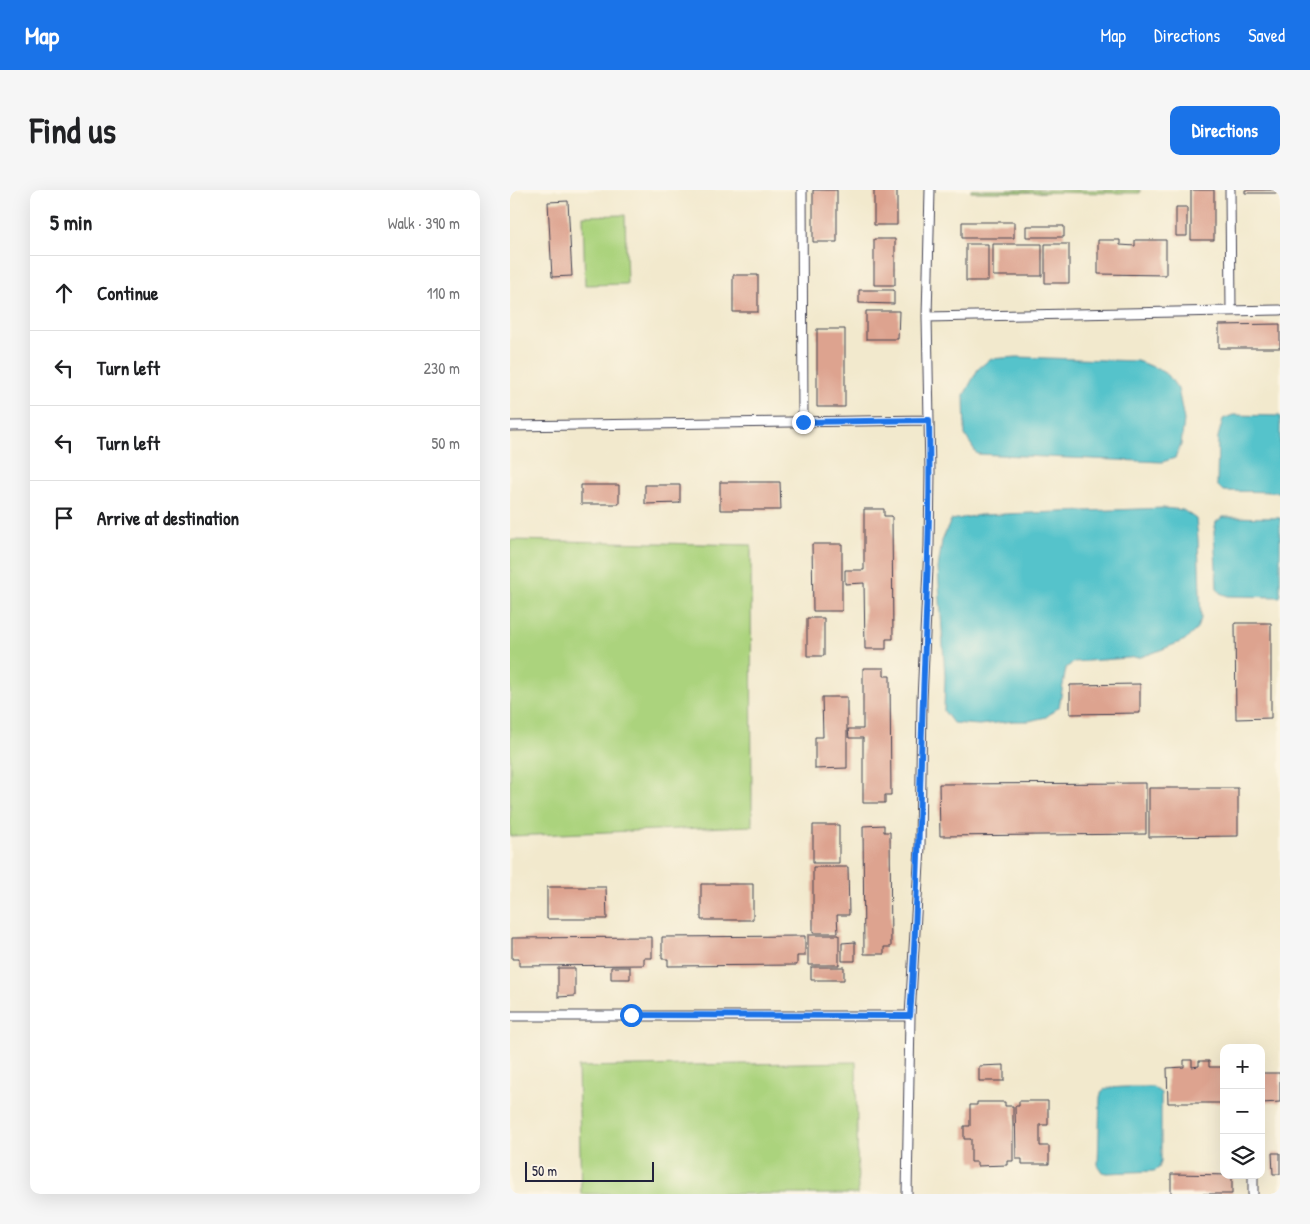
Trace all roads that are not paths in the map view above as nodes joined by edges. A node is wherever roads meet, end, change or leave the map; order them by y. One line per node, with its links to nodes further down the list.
1 (802, 190): 8 (lane)
2 (930, 190): 6 (lane)
3 (1230, 190): 5 (lane)
4 (1280, 310): 5 (lane)
5 (1231, 311): 6 (lane)
6 (927, 317): 7 (lane)
7 (929, 420): 8 (lane); 11 (lane)
8 (803, 422): 9 (lane)
9 (510, 426)
10 (510, 1016): 11 (lane)
11 (910, 1016): 13 (lane)
12 (1253, 1179): 14 (lane)
13 (907, 1194)
14 (1253, 1194)

